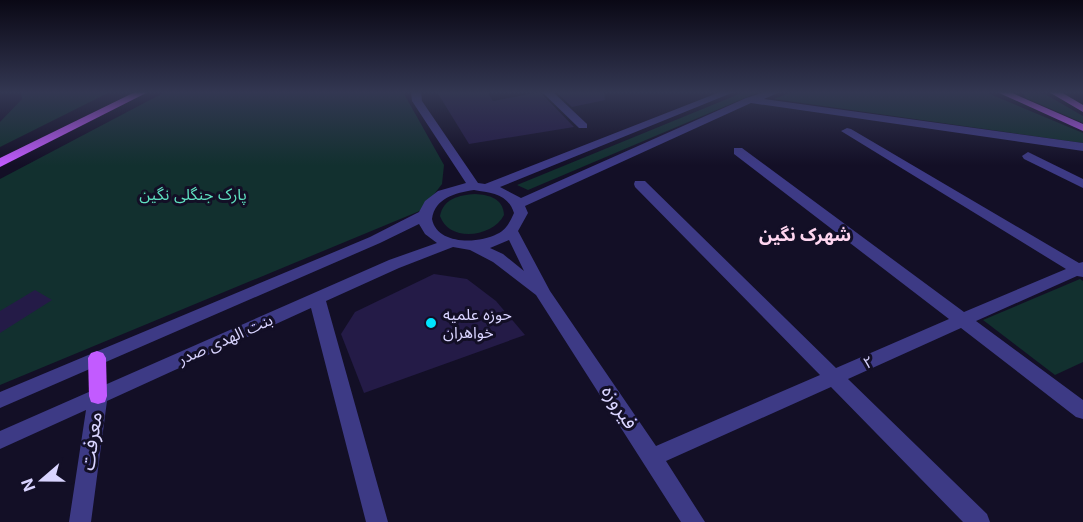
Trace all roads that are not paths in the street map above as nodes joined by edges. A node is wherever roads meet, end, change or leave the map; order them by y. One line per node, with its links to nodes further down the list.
1 (94, 116): 15 (main road)
2 (427, 116): 14 (street)
3 (573, 116): 8 (street)
4 (667, 116): 19 (street)
5 (714, 116): 21 (street)
6 (866, 116): 11 (street)
7 (1059, 116): 9 (main road)
8 (583, 126)
9 (1083, 128)
10 (847, 131): 26 (street)
11 (1083, 147)
12 (738, 151): 29 (street)
13 (1028, 156): 17 (street)
14 (455, 157): 18 (street); 20 (street)
15 (0, 163)
16 (640, 184): 31 (street)
17 (1083, 184)
18 (474, 186): 19 (street); 20 (street)
19 (489, 187): 21 (street)
20 (449, 192): 22 (street)
21 (519, 204): 23 (street)
22 (425, 215): 24 (street); 30 (street, بنت الهدی صدر)
23 (512, 232): 25 (street); 27 (street)
24 (451, 243): 25 (street); 28 (street, بنت الهدی صدر)
25 (472, 245): 27 (street)
26 (1081, 270): 29 (street, ۲)
27 (543, 293): 36 (street, فیروزه)
28 (317, 299): 32 (street, بنت الهدی صدر); 38 (street)
29 (963, 320): 31 (street, ۲); 34 (street)
30 (97, 358): 32 (main road); 33 (street, بنت الهدی صدر)
31 (834, 377): 36 (street, ۲); 40 (street)
32 (98, 396): 35 (street, بنت الهدی صدر); 37 (street, معرفت)
33 (0, 400)
34 (1083, 411)
35 (0, 440)
36 (653, 457): 39 (street, فیروزه)
37 (80, 522)
38 (378, 522)
39 (694, 522)
40 (979, 522)

